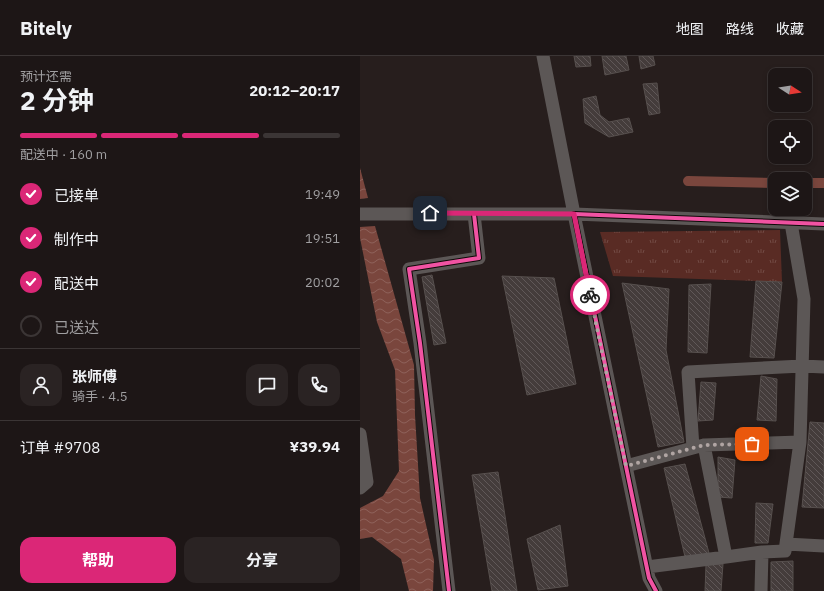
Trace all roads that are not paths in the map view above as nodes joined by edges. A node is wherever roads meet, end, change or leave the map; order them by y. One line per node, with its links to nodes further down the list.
1 (543, 56): 4 (street)
2 (365, 213): 3 (street)
3 (474, 214): 4 (street); 19 (street)
4 (574, 214): 5 (street); 12 (street)
5 (791, 223): 6 (street); 7 (street)
6 (824, 224)
7 (802, 366): 8 (street); 10 (street); 11 (street)
8 (824, 367)
9 (360, 434): 13 (street)
10 (800, 442): 11 (street); 14 (street)
11 (699, 447): 12 (street); 17 (street)
12 (626, 466): 18 (street)
13 (360, 488)
14 (786, 544): 15 (street); 16 (street)
15 (824, 546)
16 (762, 552): 17 (street); 21 (street)
17 (726, 556): 18 (street)
18 (649, 579): 20 (street)
19 (449, 591)
20 (656, 591)
21 (762, 591)

